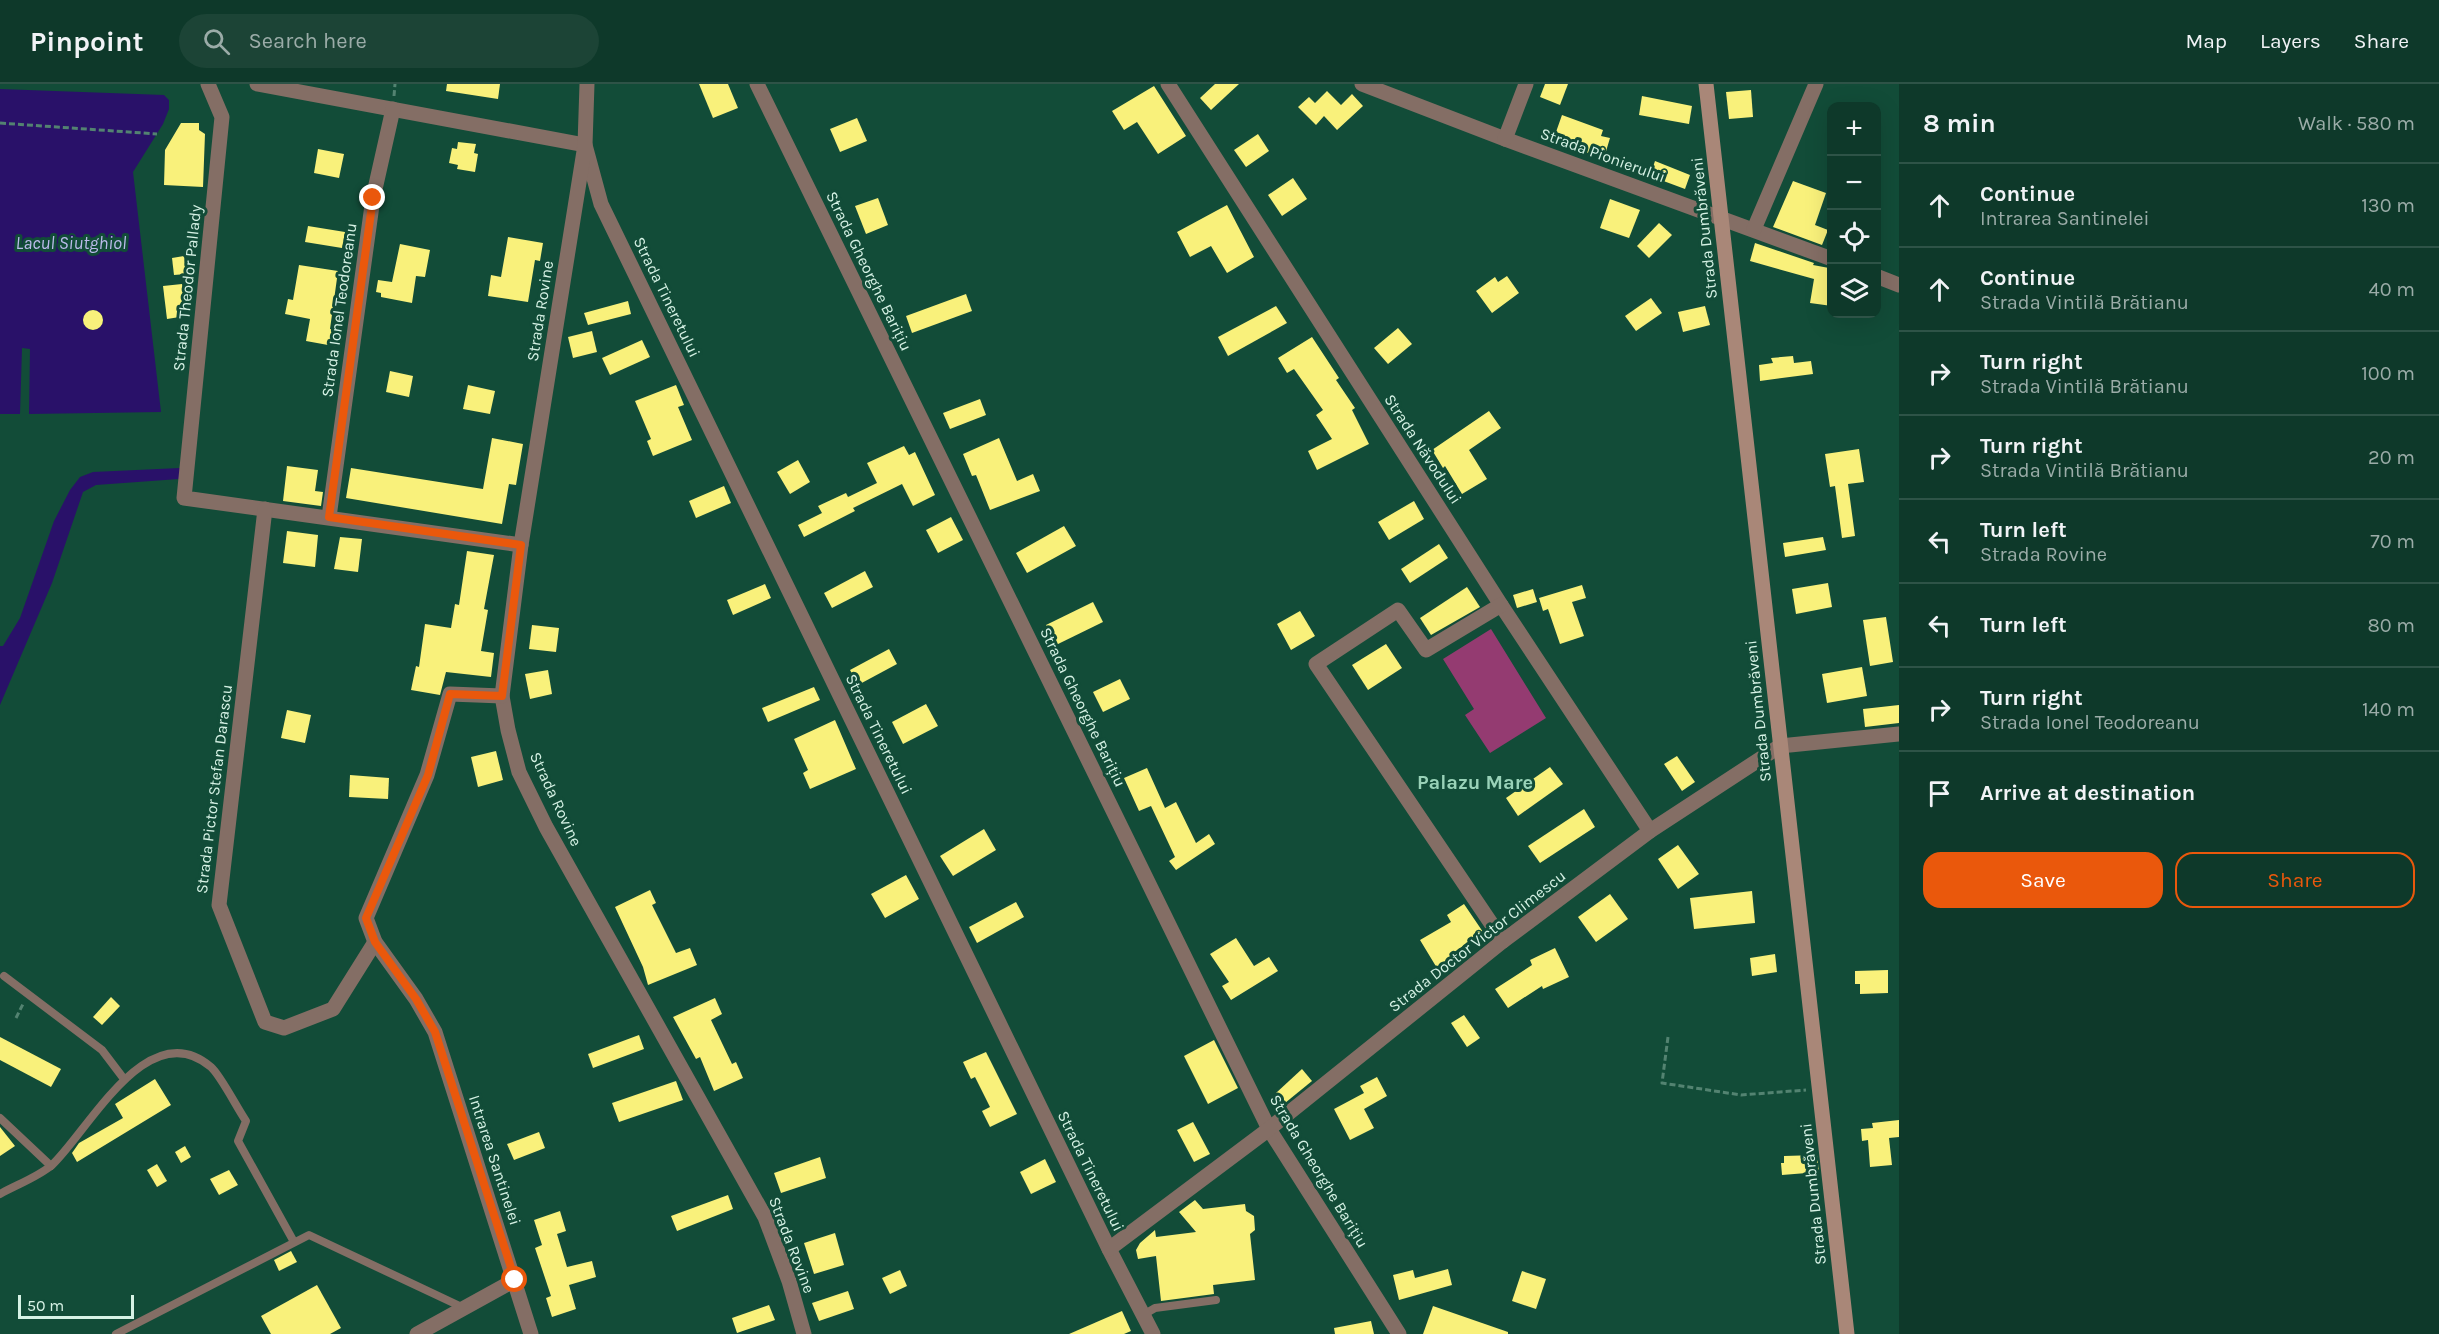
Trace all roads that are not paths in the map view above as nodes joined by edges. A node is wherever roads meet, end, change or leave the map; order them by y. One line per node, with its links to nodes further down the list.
1 (208, 84): 18 (street, Strada Theodor Pallady)
2 (257, 84): 10 (street)
3 (587, 84): 12 (street, Strada Rovine)
4 (757, 84): 31 (street, Strada Gheorghe Barițiu)
5 (1168, 84): 21 (street, Strada Năvodului)
6 (1362, 84): 11 (street, Strada Pionierului)
7 (1526, 84): 11 (street)
8 (1707, 84): 13 (street, Strada Dumbrăveni)
9 (1816, 84): 14 (street)
10 (393, 109): 12 (street); 19 (street, Strada Ionel Teodoreanu)
11 (1505, 139): 13 (street, Strada Pionierului)
12 (585, 145): 20 (street, Strada Rovine); 35 (street, Strada Tineretului)
13 (1721, 217): 14 (street, Strada Pionierului); 24 (street, Strada Dumbrăveni)
14 (1754, 229): 15 (street, Strada Pionierului)
15 (1827, 257)
16 (1881, 278): 17 (street)
17 (1899, 285)
18 (265, 509): 19 (street); 27 (street, Strada Pictor Stefan Darascu)
19 (329, 517): 20 (street)
20 (521, 545): 22 (street, Strada Rovine)
21 (1501, 605): 25 (street, Strada Năvodului); 26 (street)
22 (502, 696): 27 (street); 43 (street, Strada Rovine)
23 (1899, 734): 24 (street, Strada Doctor Victor Climescu)
24 (1780, 746): 25 (street, Strada Doctor Victor Climescu); 46 (street, Strada Dumbrăveni)
25 (1650, 831): 26 (street, Strada Doctor Victor Climescu)
26 (1503, 941): 31 (street, Strada Doctor Victor Climescu)
27 (375, 942): 36 (street, Intrarea Santinelei)
28 (4, 976): 29 (lane)
29 (124, 1079): 32 (lane); 34 (lane)
30 (0, 1118): 32 (lane)
31 (1269, 1129): 35 (street, Strada Doctor Victor Climescu); 45 (street, Strada Gheorghe Barițiu)
32 (51, 1166): 33 (lane)
33 (0, 1194)
34 (294, 1242): 38 (lane); 40 (lane)
35 (1109, 1249): 39 (street, Strada Tineretului)
36 (515, 1280): 38 (street); 42 (street, Intrarea Santinelei)
37 (1216, 1300): 39 (lane)
38 (465, 1308): 41 (street)
39 (1143, 1315): 44 (street, Strada Tineretului)
40 (116, 1334)
41 (417, 1334)
42 (531, 1334)
43 (804, 1334)
44 (1153, 1334)
45 (1399, 1334)
46 (1847, 1334)

